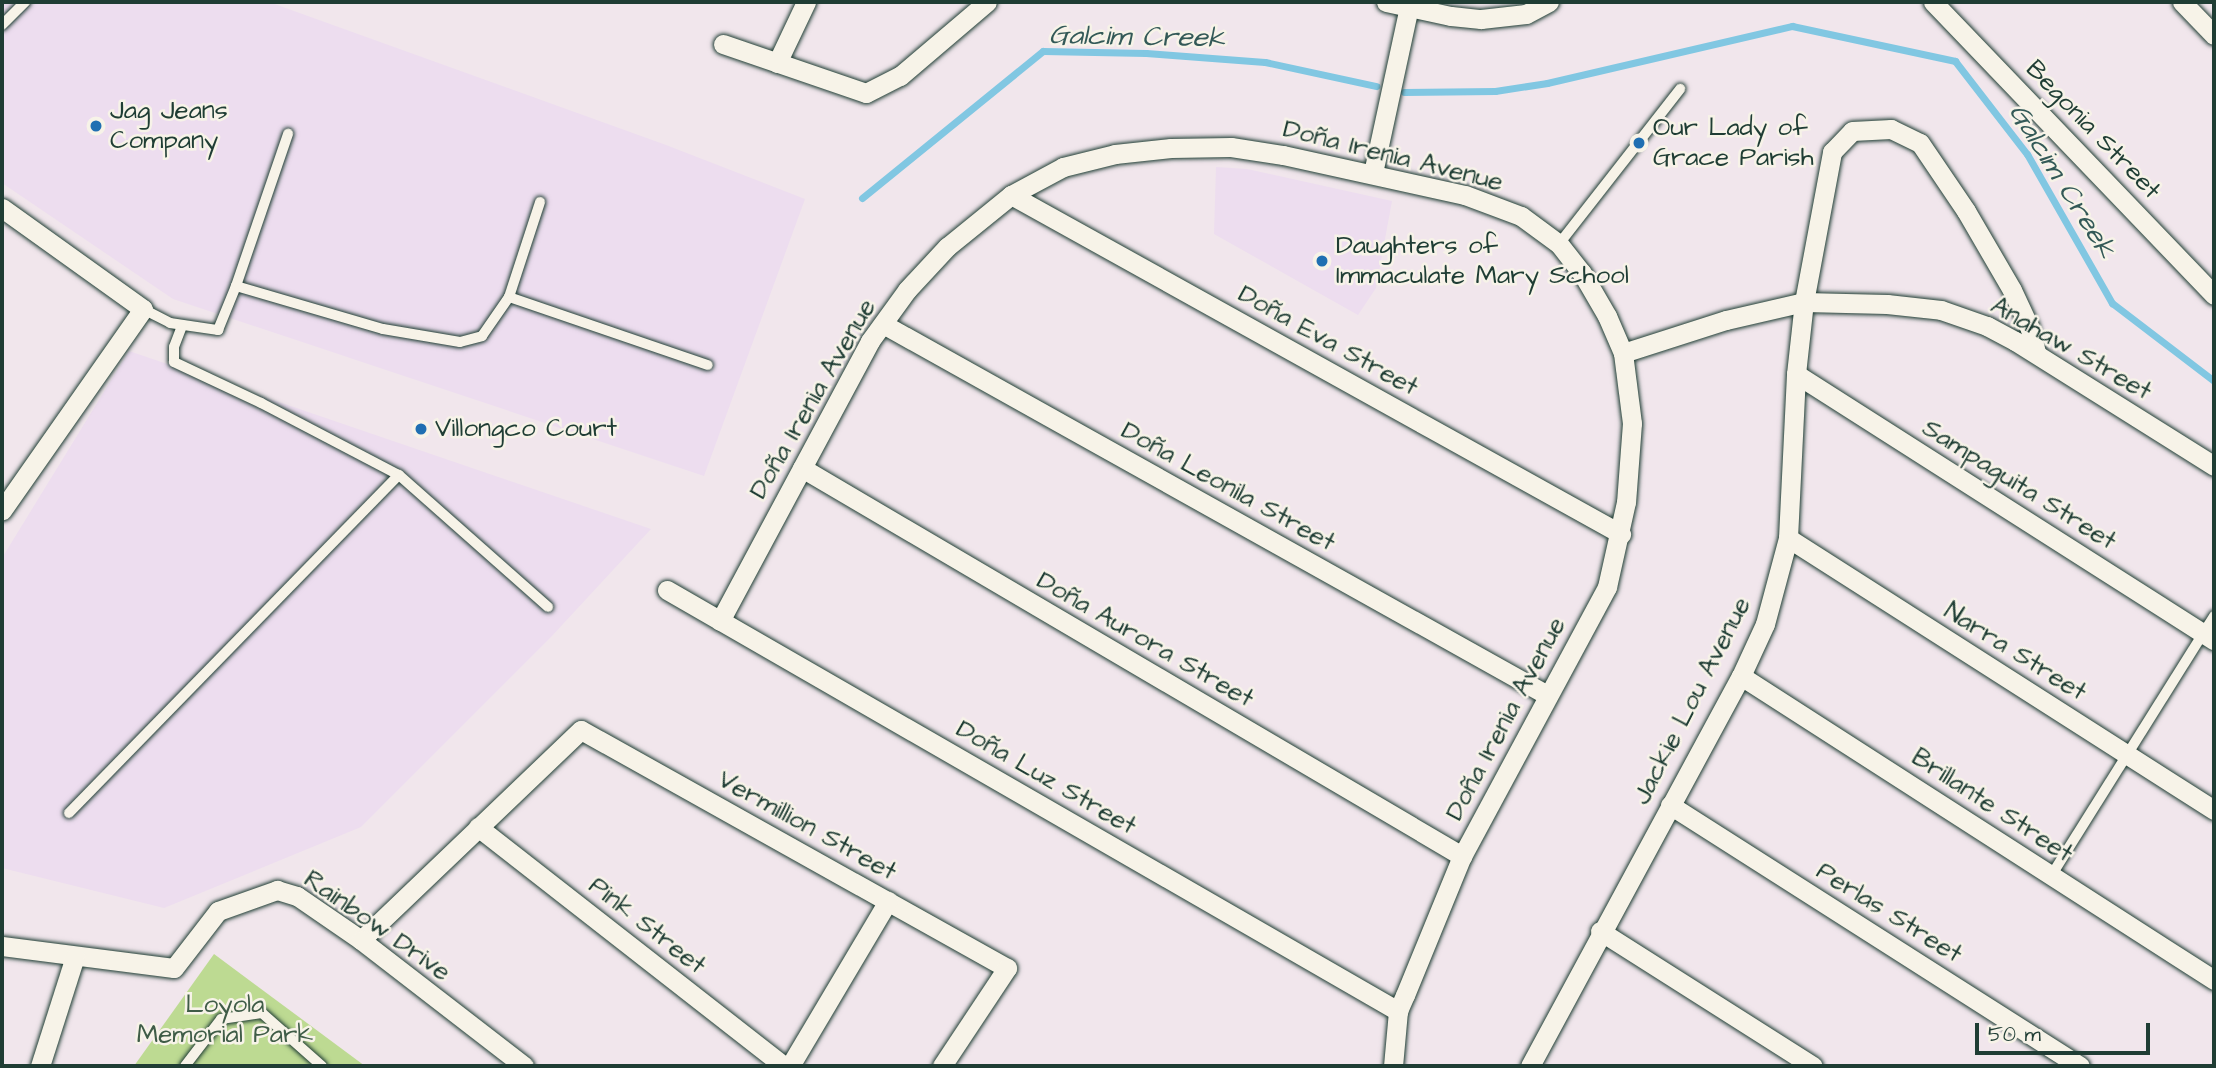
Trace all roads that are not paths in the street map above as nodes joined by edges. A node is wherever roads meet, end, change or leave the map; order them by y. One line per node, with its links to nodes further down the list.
1 (25, 2): 9 (lane)
2 (806, 2): 12 (street)
3 (987, 2): 12 (street)
4 (1386, 2): 8 (street)
5 (1549, 2): 8 (street)
6 (1933, 2): 21 (street, Begonia Street)
7 (2182, 2): 10 (street)
8 (1410, 4): 15 (street)
9 (2, 25)
10 (2214, 35)
11 (723, 44): 12 (street)
12 (777, 63)
13 (1680, 89): 19 (lane)
14 (288, 134): 20 (lane)
15 (1373, 173): 16 (street, Doña Irenia Avenue); 19 (street, Doña Irenia Avenue)
16 (1011, 195): 25 (street, Doña Irenia Avenue); 35 (street, Doña Eva Street)
17 (540, 202): 22 (lane)
18 (2, 208): 24 (street)
19 (1559, 244): 27 (street, Doña Irenia Avenue)
20 (236, 286): 22 (lane); 26 (lane)
21 (2214, 295)
22 (509, 297): 29 (lane)
23 (1804, 302): 27 (street, Anahaw Street); 28 (street, Anahaw Street); 28 (street, Jackie Lou Avenue); 30 (street, Jackie Lou Avenue)
24 (143, 309): 26 (lane); 34 (street)
25 (883, 324): 32 (street, Doña Irenia Avenue); 43 (street, Doña Leonila Street)
26 (182, 326): 33 (lane)
27 (1623, 353): 35 (street, Doña Irenia Avenue)
28 (2036, 353): 31 (street, Anahaw Street)
29 (708, 365)
30 (1796, 374): 36 (street, Jackie Lou Avenue); 41 (street, Sampaguita Street)
31 (2214, 466)
32 (802, 468): 40 (street, Doña Irenia Avenue); 49 (street, Doña Aurora Street)
33 (399, 475): 38 (lane); 47 (lane)
34 (2, 510)
35 (1620, 534): 43 (street, Doña Irenia Avenue)
36 (1788, 538): 42 (street, Jackie Lou Avenue); 44 (street, Narra Street)
37 (667, 590): 40 (street, Doña Luz Street)
38 (548, 607)
39 (2214, 616): 41 (lane)
40 (720, 621): 57 (street, Doña Luz Street)
41 (2209, 637): 44 (lane)
42 (1741, 676): 45 (street, Jackie Lou Avenue); 50 (street, Brillante Street)
43 (1547, 695): 49 (street, Doña Irenia Avenue)
44 (2127, 754): 46 (street, Narra Street); 50 (lane)
45 (1670, 805): 52 (street, Jackie Lou Avenue); 68 (street, Perlas Street)
46 (2214, 810)
47 (69, 813)
48 (478, 827): 51 (street, Vermillion Street); 53 (street); 62 (street, Pink Street)
49 (1462, 856): 57 (street, Doña Irenia Avenue)
50 (2051, 876): 56 (street, Brillante Street)
51 (888, 901): 63 (street); 64 (street, Vermillion Street)
52 (1600, 931): 66 (street, Jackie Lou Avenue); 67 (street)
53 (361, 940): 55 (street, Rainbow Drive); 61 (street, Rainbow Drive)
54 (2, 946): 55 (street, Rainbow Drive)
55 (75, 956): 58 (street)
56 (2214, 980)
57 (1398, 1011): 65 (street, Doña Irenia Avenue)
58 (40, 1066)
59 (185, 1066): 60 (lane)
60 (321, 1066)
61 (524, 1066)
62 (784, 1066)
63 (790, 1066)
64 (942, 1066)
65 (1393, 1066)
66 (1530, 1066)
67 (1813, 1066)
68 (2080, 1066)

